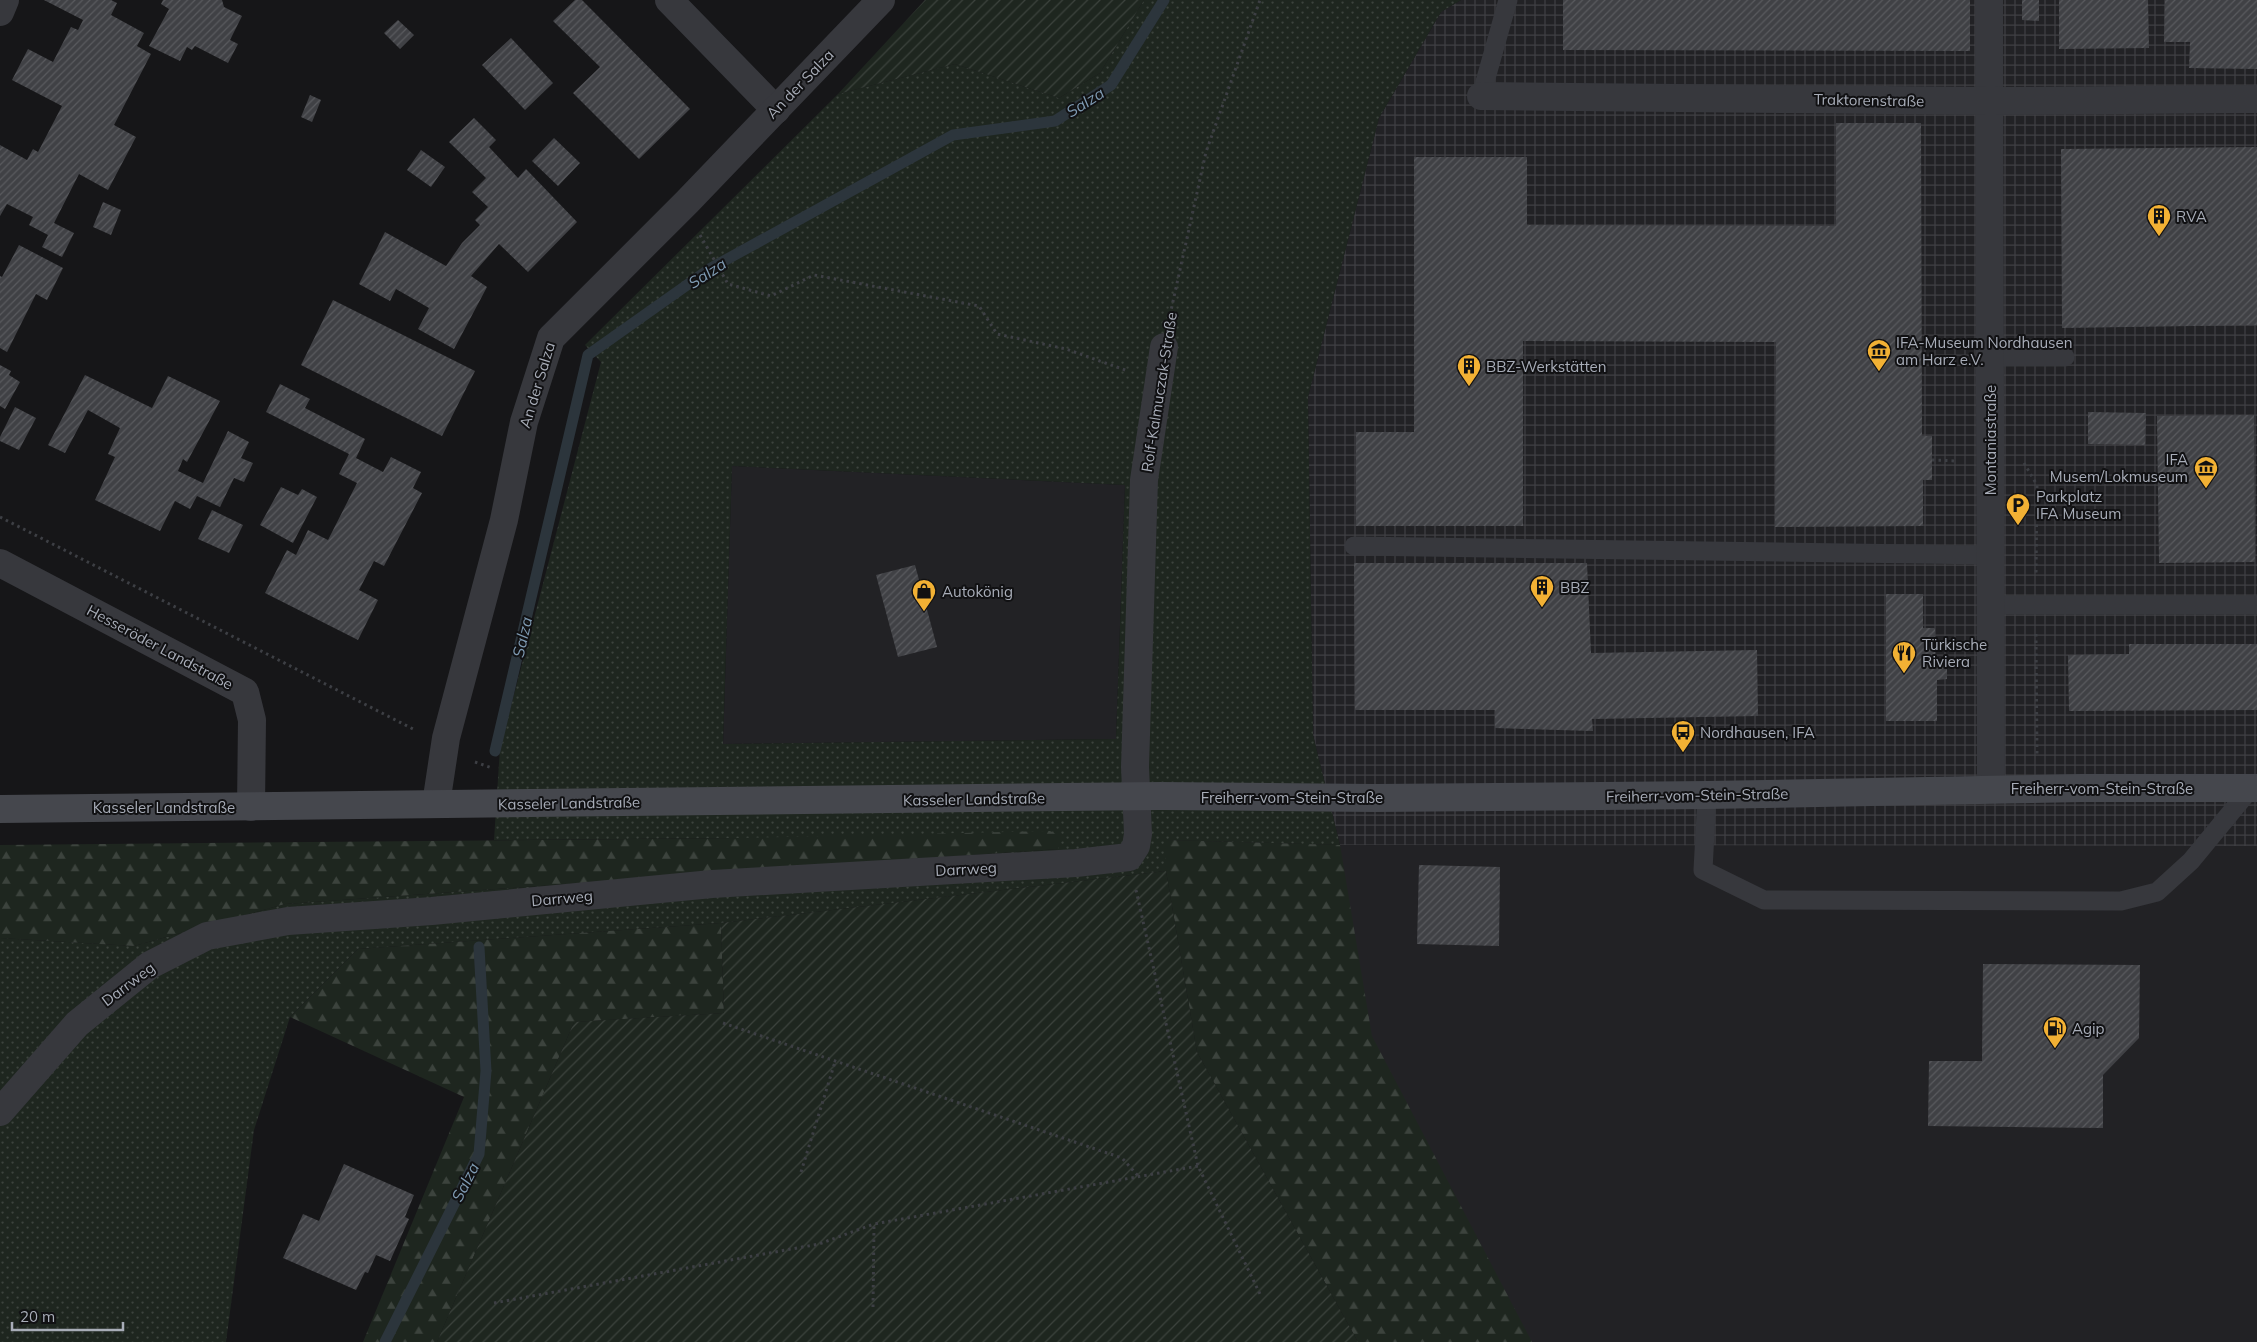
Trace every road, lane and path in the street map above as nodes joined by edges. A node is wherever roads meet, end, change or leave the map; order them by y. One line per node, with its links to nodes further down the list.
1 (5, 0): 7 (street)
2 (669, 0): 11 (street)
3 (881, 0): 11 (street, An der Salza)
4 (1260, 0): 13 (path, Rolf-Kalmuczak-Straße)
5 (1508, 0): 8 (lane)
6 (1989, 0): 10 (street, Montaniastraße)
7 (0, 12)
8 (1482, 96): 10 (street, Traktorenstraße)
9 (2257, 100): 10 (street, Traktorenstraße)
10 (1990, 101): 14 (street, Montaniastraße)
11 (776, 110): 23 (street, An der Salza)
12 (704, 243): 16 (path)
13 (1164, 347): 16 (street, Rolf-Kalmuczak-Straße)
14 (1990, 357): 15 (lane); 19 (street, Montaniastraße)
15 (2064, 357)
16 (1157, 381): 27 (street, Rolf-Kalmuczak-Straße)
17 (0, 517): 23 (path)
18 (1354, 546): 19 (lane)
19 (1989, 555): 21 (street, Montaniastraße)
20 (0, 563): 29 (street, Hesseröder Landstraße)
21 (1990, 605): 22 (lane); 25 (street, Montaniastraße)
22 (2257, 605)
23 (446, 738): 28 (street, An der Salza)
24 (2254, 788): 25 (main road, Freiherr-vom-Stein-Straße); 26 (lane)
25 (1991, 789): 26 (main road, Freiherr-vom-Stein-Straße)
26 (1707, 795): 27 (main road, Freiherr-vom-Stein-Straße)
27 (1137, 797): 28 (main road, Kasseler Landstraße); 31 (street)
28 (436, 804): 29 (main road, Kasseler Landstraße)
29 (251, 807): 30 (main road, Kasseler Landstraße)
30 (0, 809)
31 (1129, 857): 34 (street, Darrweg); 35 (path)
32 (723, 1023): 33 (path)
33 (835, 1062): 36 (path); 37 (path)
34 (0, 1112)
35 (1198, 1166): 37 (path); 39 (path)
36 (801, 1172)
37 (1139, 1177): 38 (path)
38 (874, 1224): 40 (path); 41 (path)
39 (1260, 1294)
40 (494, 1303)
41 (873, 1306)

